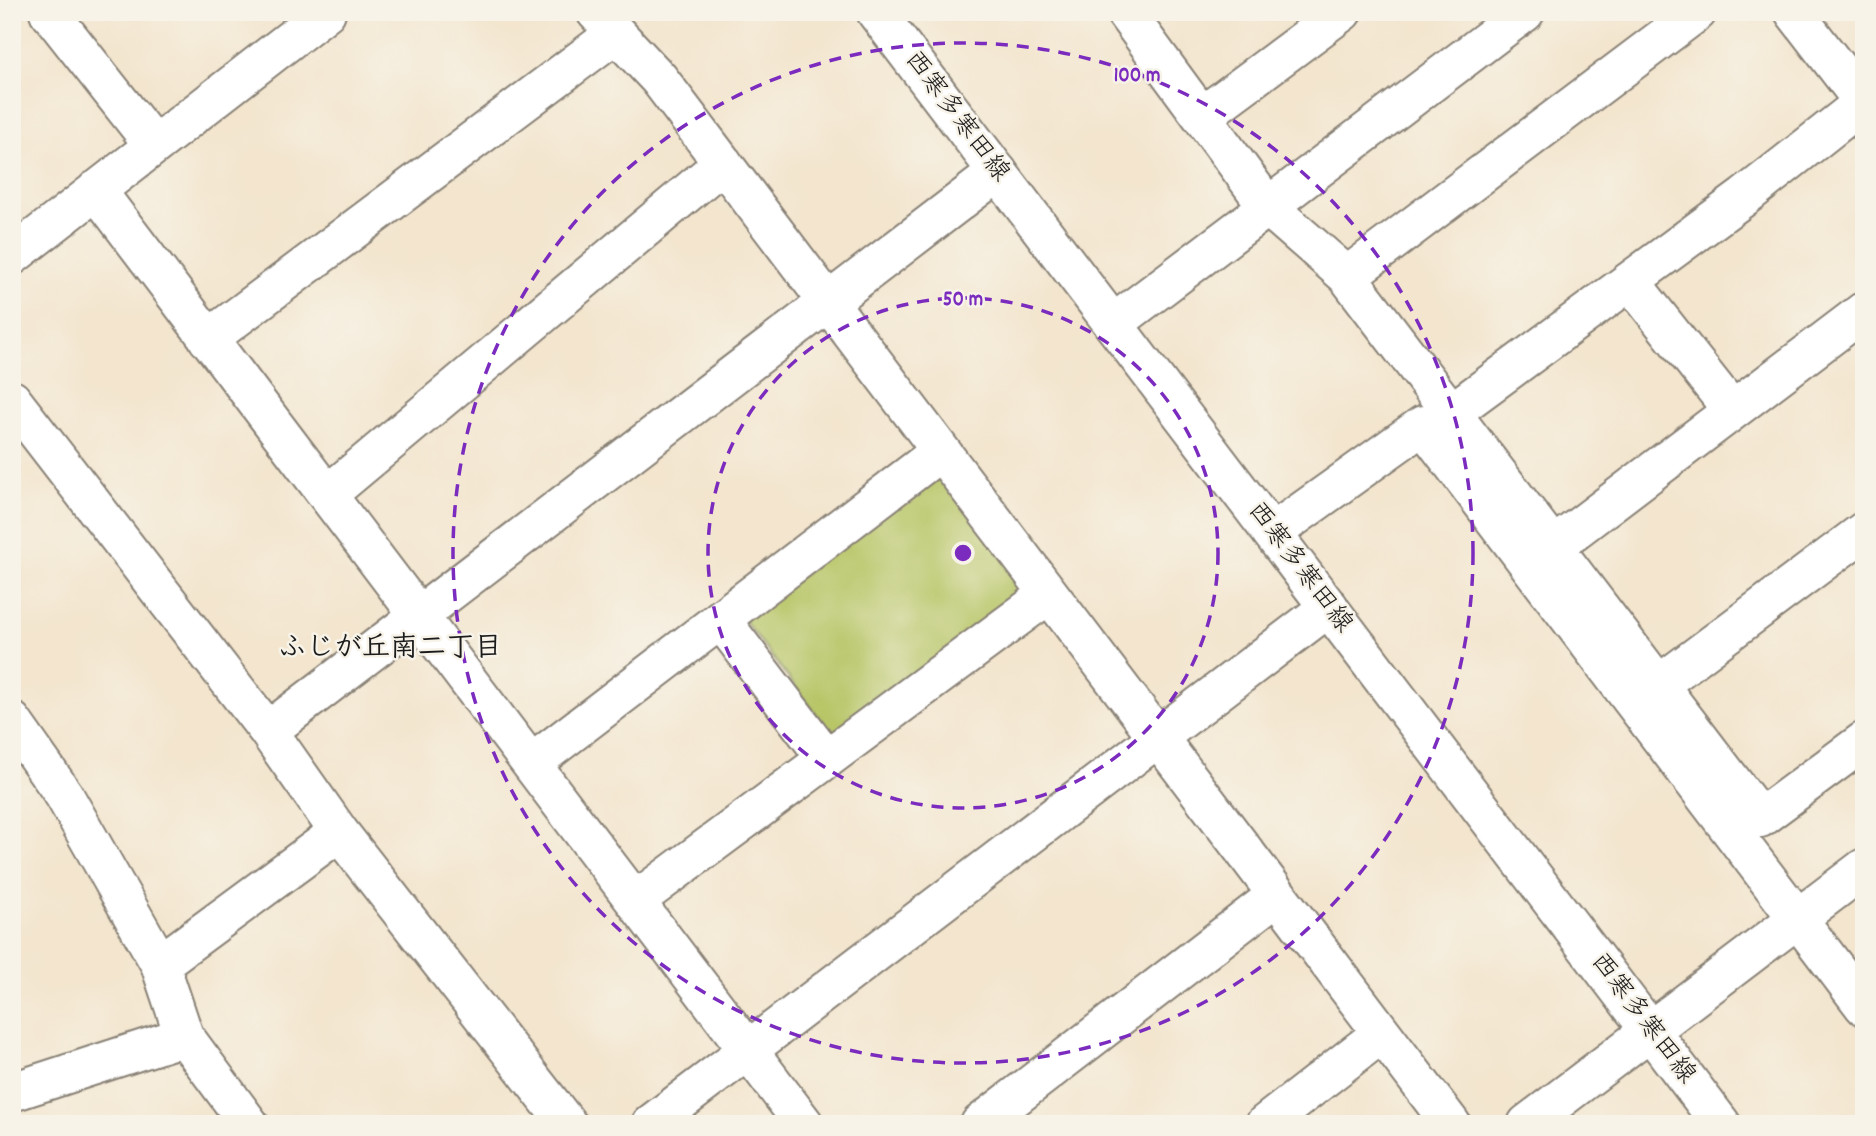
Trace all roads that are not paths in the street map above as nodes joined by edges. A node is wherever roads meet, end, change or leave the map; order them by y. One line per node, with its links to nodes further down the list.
1 (50, 12): 12 (street)
2 (327, 12): 12 (street)
3 (876, 12): 14 (street, 西寒多寒田線)
4 (1125, 12): 11 (street)
5 (1342, 12): 11 (street)
6 (1525, 12): 16 (street)
7 (1697, 12): 18 (street)
8 (1794, 12): 10 (street)
9 (605, 23): 13 (street); 23 (street)
10 (1864, 103): 19 (street)
11 (1202, 116): 16 (street)
12 (153, 144): 15 (street)
13 (723, 163): 20 (street); 28 (street)
14 (998, 172): 20 (street); 22 (street, 西寒多寒田線)
15 (96, 190): 17 (street); 23 (street)
16 (1269, 208): 18 (street); 22 (street)
17 (12, 256)
18 (1347, 276): 26 (street)
19 (1630, 281): 25 (street); 26 (street)
20 (828, 302): 27 (street); 34 (street)
21 (1864, 311): 25 (street)
22 (1113, 324): 30 (street, 西寒多寒田線)
23 (208, 339): 28 (street)
24 (12, 400): 38 (street)
25 (1732, 410): 31 (street)
26 (1451, 413): 31 (street)
27 (941, 452): 32 (street); 35 (street)
28 (327, 495): 34 (street)
29 (1864, 531): 36 (street)
30 (1272, 533): 33 (street, 西寒多寒田線); 47 (street)
31 (1554, 546): 36 (street)
32 (1049, 594): 39 (street); 41 (street)
33 (1329, 607): 39 (street); 50 (street, 西寒多寒田線)
34 (419, 616): 38 (street); 42 (street)
35 (721, 620): 41 (street); 42 (street)
36 (1657, 686): 40 (street)
37 (12, 721): 48 (street)
38 (268, 732): 43 (street)
39 (1158, 737): 45 (street); 53 (street)
40 (1864, 740)
41 (827, 759): 46 (street)
42 (531, 764): 46 (street)
43 (339, 832): 48 (street); 56 (street)
44 (1864, 868): 47 (street)
45 (1277, 895): 51 (street); 59 (street)
46 (635, 901): 53 (street)
47 (1798, 918): 49 (street); 50 (street)
48 (160, 964): 52 (street)
49 (1864, 1006)
50 (1650, 1030): 62 (street); 63 (street, 西寒多寒田線)
51 (1382, 1033): 60 (street); 61 (street)
52 (184, 1036): 54 (street); 55 (street)
53 (748, 1050): 57 (street); 58 (street)
54 (12, 1092)
55 (249, 1124)
56 (567, 1124)
57 (651, 1124)
58 (804, 1124)
59 (981, 1124)
60 (1265, 1124)
61 (1451, 1124)
62 (1527, 1124)
63 (1721, 1124)

